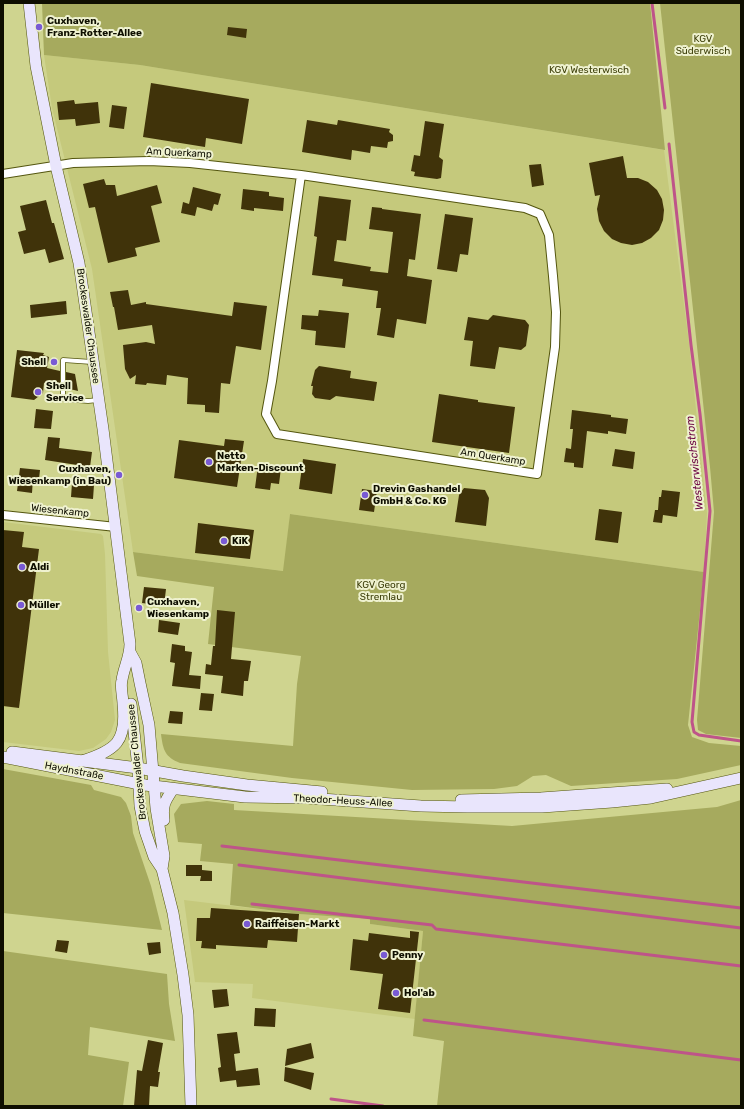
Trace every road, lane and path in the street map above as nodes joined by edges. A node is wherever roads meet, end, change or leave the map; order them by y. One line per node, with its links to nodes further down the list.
1 (29, 3): 2 (street, Brockeswalder Chaussee)
2 (56, 166): 3 (street, Am Querkamp); 4 (street, Am Querkamp); 5 (street, Brockeswalder Chaussee)
3 (3, 174)
4 (301, 175): 4 (street, Am Querkamp)
5 (93, 362): 6 (street, Brockeswalder Chaussee); 6 (lane)
6 (98, 400): 8 (street, Brockeswalder Chaussee)
7 (3, 515): 8 (street, Wiesenkamp)
8 (116, 528): 9 (street, Brockeswalder Chaussee)
9 (130, 652): 10 (street, Brockeswalder Chaussee); 14 (street, Brockeswalder Chaussee)
10 (126, 668): 13 (street); 14 (street, Brockeswalder Chaussee)
11 (3, 752): 13 (street, Haydnstraße)
12 (3, 757): 16 (street, Haydnstraße)
13 (82, 761): 14 (street, Haydnstraße)
14 (145, 769): 16 (street, Brockeswalder Chaussee); 16 (street, Brockeswalder Chaussee); 18 (street, Theodor-Heuss-Allee)
15 (741, 778): 18 (street, Theodor-Heuss-Allee)
16 (146, 785): 17 (street, Theodor-Heuss-Allee); 19 (street, Brockeswalder Chaussee); 20 (street, Brockeswalder Chaussee)
17 (173, 789): 18 (street, Theodor-Heuss-Allee); 19 (street)
18 (542, 802)
19 (164, 856): 20 (street, Brockeswalder Chaussee)
20 (162, 869): 21 (street, Brockeswalder Chaussee)
21 (191, 1106)

